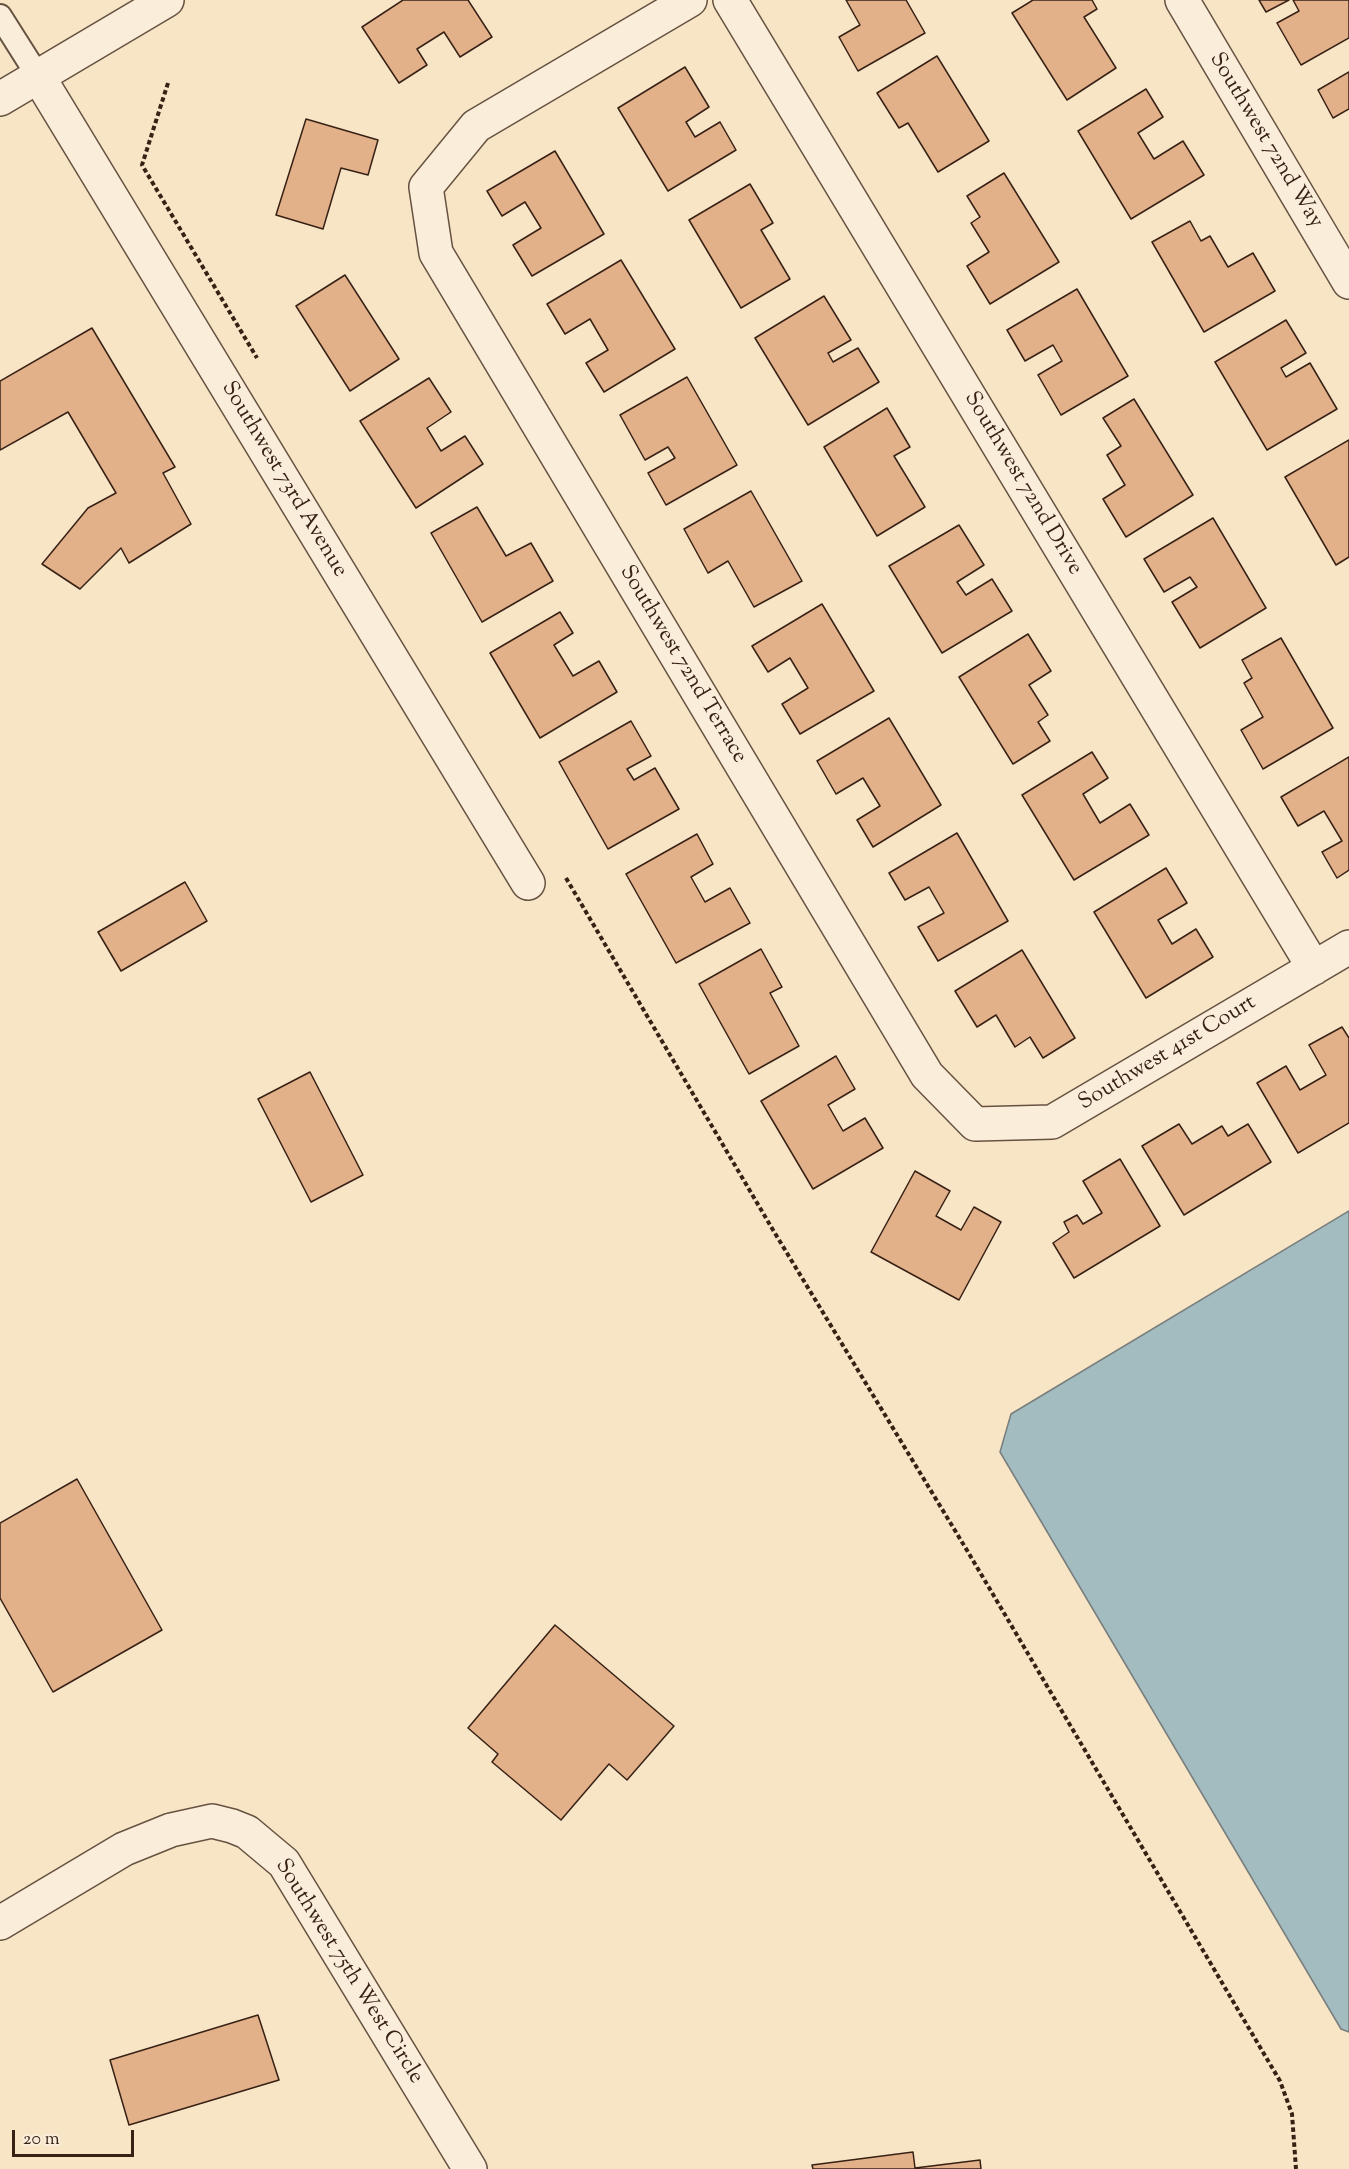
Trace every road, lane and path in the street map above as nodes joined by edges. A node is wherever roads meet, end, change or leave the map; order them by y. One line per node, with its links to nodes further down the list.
1 (166, 0): 6 (street)
2 (690, 0): 15 (street, Southwest 72nd Terrace)
3 (730, 0): 14 (street, Southwest 72nd Drive)
4 (1182, 0): 9 (street, Southwest 72nd Way)
5 (0, 16): 6 (lane)
6 (39, 76): 8 (street); 12 (street, Southwest 73rd Avenue)
7 (168, 82): 10 (path)
8 (0, 99)
9 (1349, 282)
10 (263, 368)
11 (564, 875): 18 (path)
12 (528, 883)
13 (1349, 947): 14 (street, Southwest 41st Court)
14 (1314, 968): 15 (street, Southwest 41st Court)
15 (975, 1124)
16 (0, 1923): 17 (street, Southwest 75th West Circle)
17 (470, 2169)
18 (1296, 2169)

